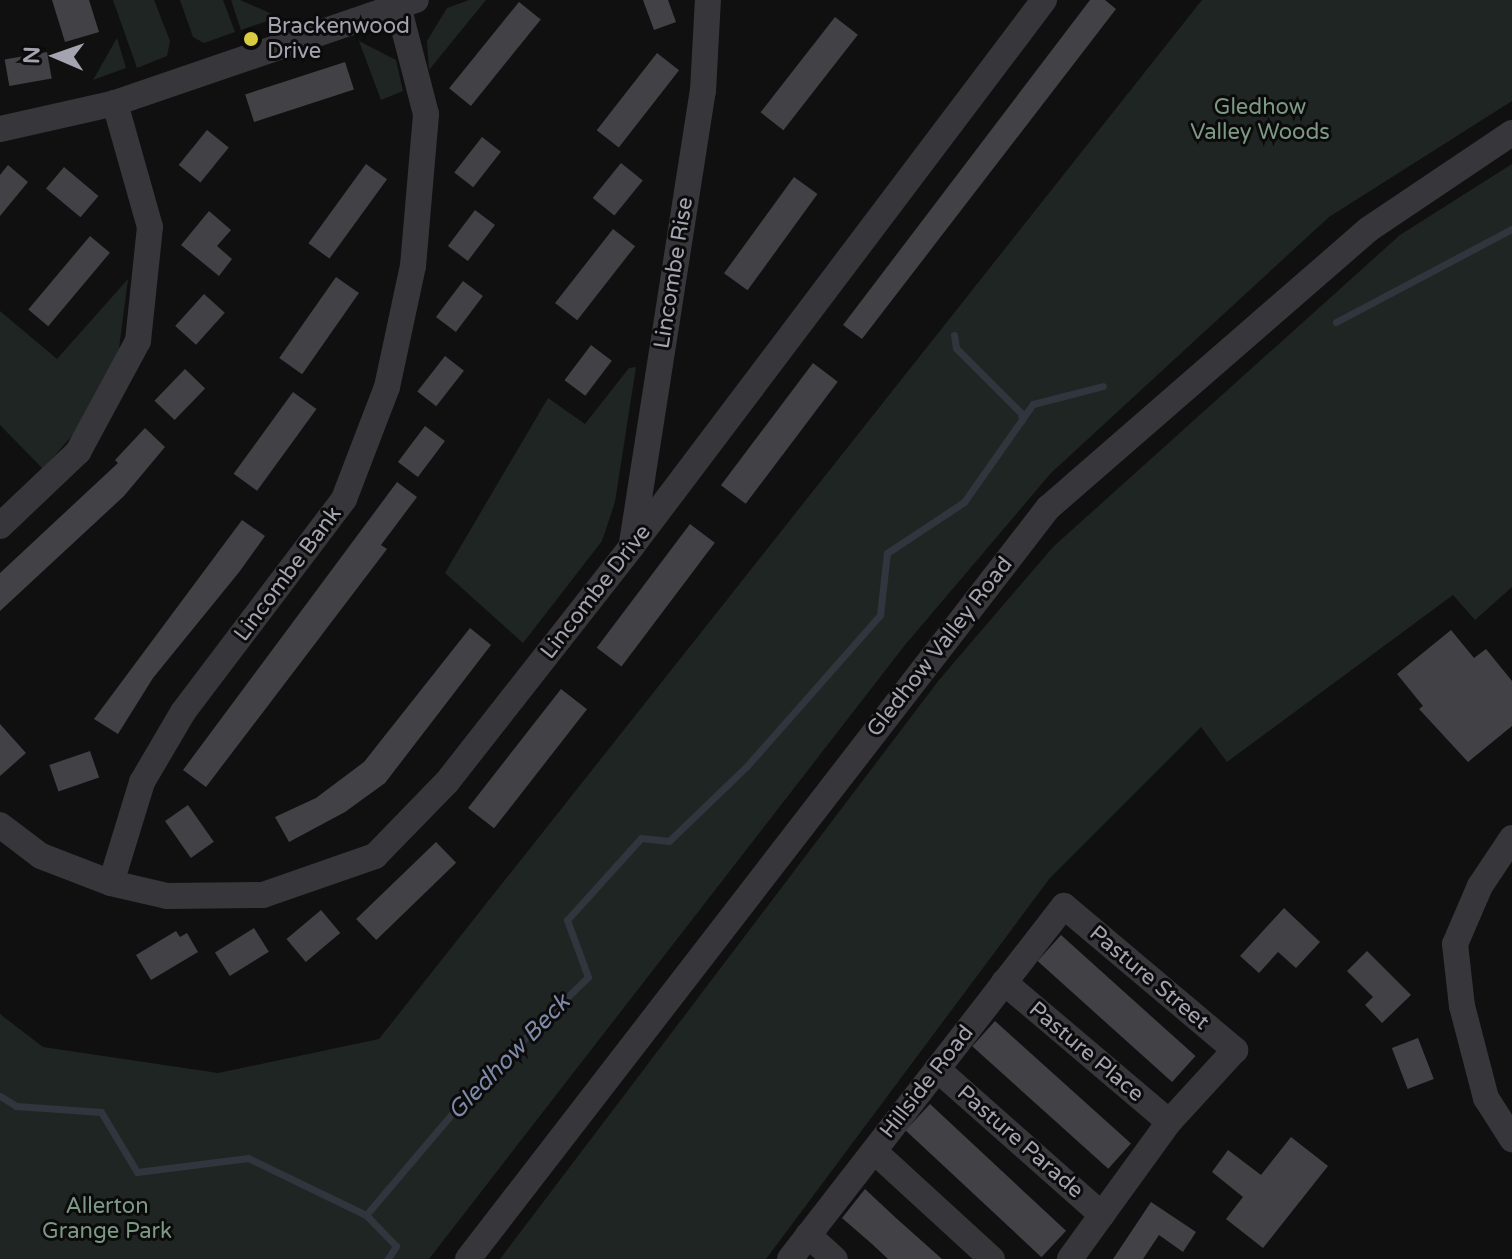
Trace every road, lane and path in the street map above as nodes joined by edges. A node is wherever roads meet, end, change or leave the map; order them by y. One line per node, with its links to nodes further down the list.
1 (708, 0): 8 (street, Lincombe Rise)
2 (1044, 0): 8 (street, Lincombe Drive)
3 (407, 3): 4 (street); 11 (street, Lincombe Bank)
4 (115, 103): 5 (street); 7 (street)
5 (0, 129)
6 (1512, 133): 20 (street, Gledhow Valley Road)
7 (0, 526)
8 (632, 546): 11 (street, Lincombe Drive)
9 (0, 825): 11 (street, Lincombe Drive)
10 (1512, 838): 16 (street)
11 (111, 883)
12 (1064, 906): 13 (street, Hillside Road); 15 (street, Pasture Street)
13 (1004, 982): 14 (street, Hillside Road); 15 (street, Pasture Place)
14 (937, 1069): 17 (street, Hillside Road); 18 (street, Pasture Parade)
15 (1169, 1122): 18 (street)
16 (1512, 1139)
17 (874, 1151): 19 (street, Hillside Road); 23 (street)
18 (1102, 1215): 24 (street)
19 (808, 1235): 21 (street, Hillside Road); 22 (street)
20 (468, 1259)
21 (790, 1259)
22 (835, 1259)
23 (992, 1259)
24 (1070, 1259)

